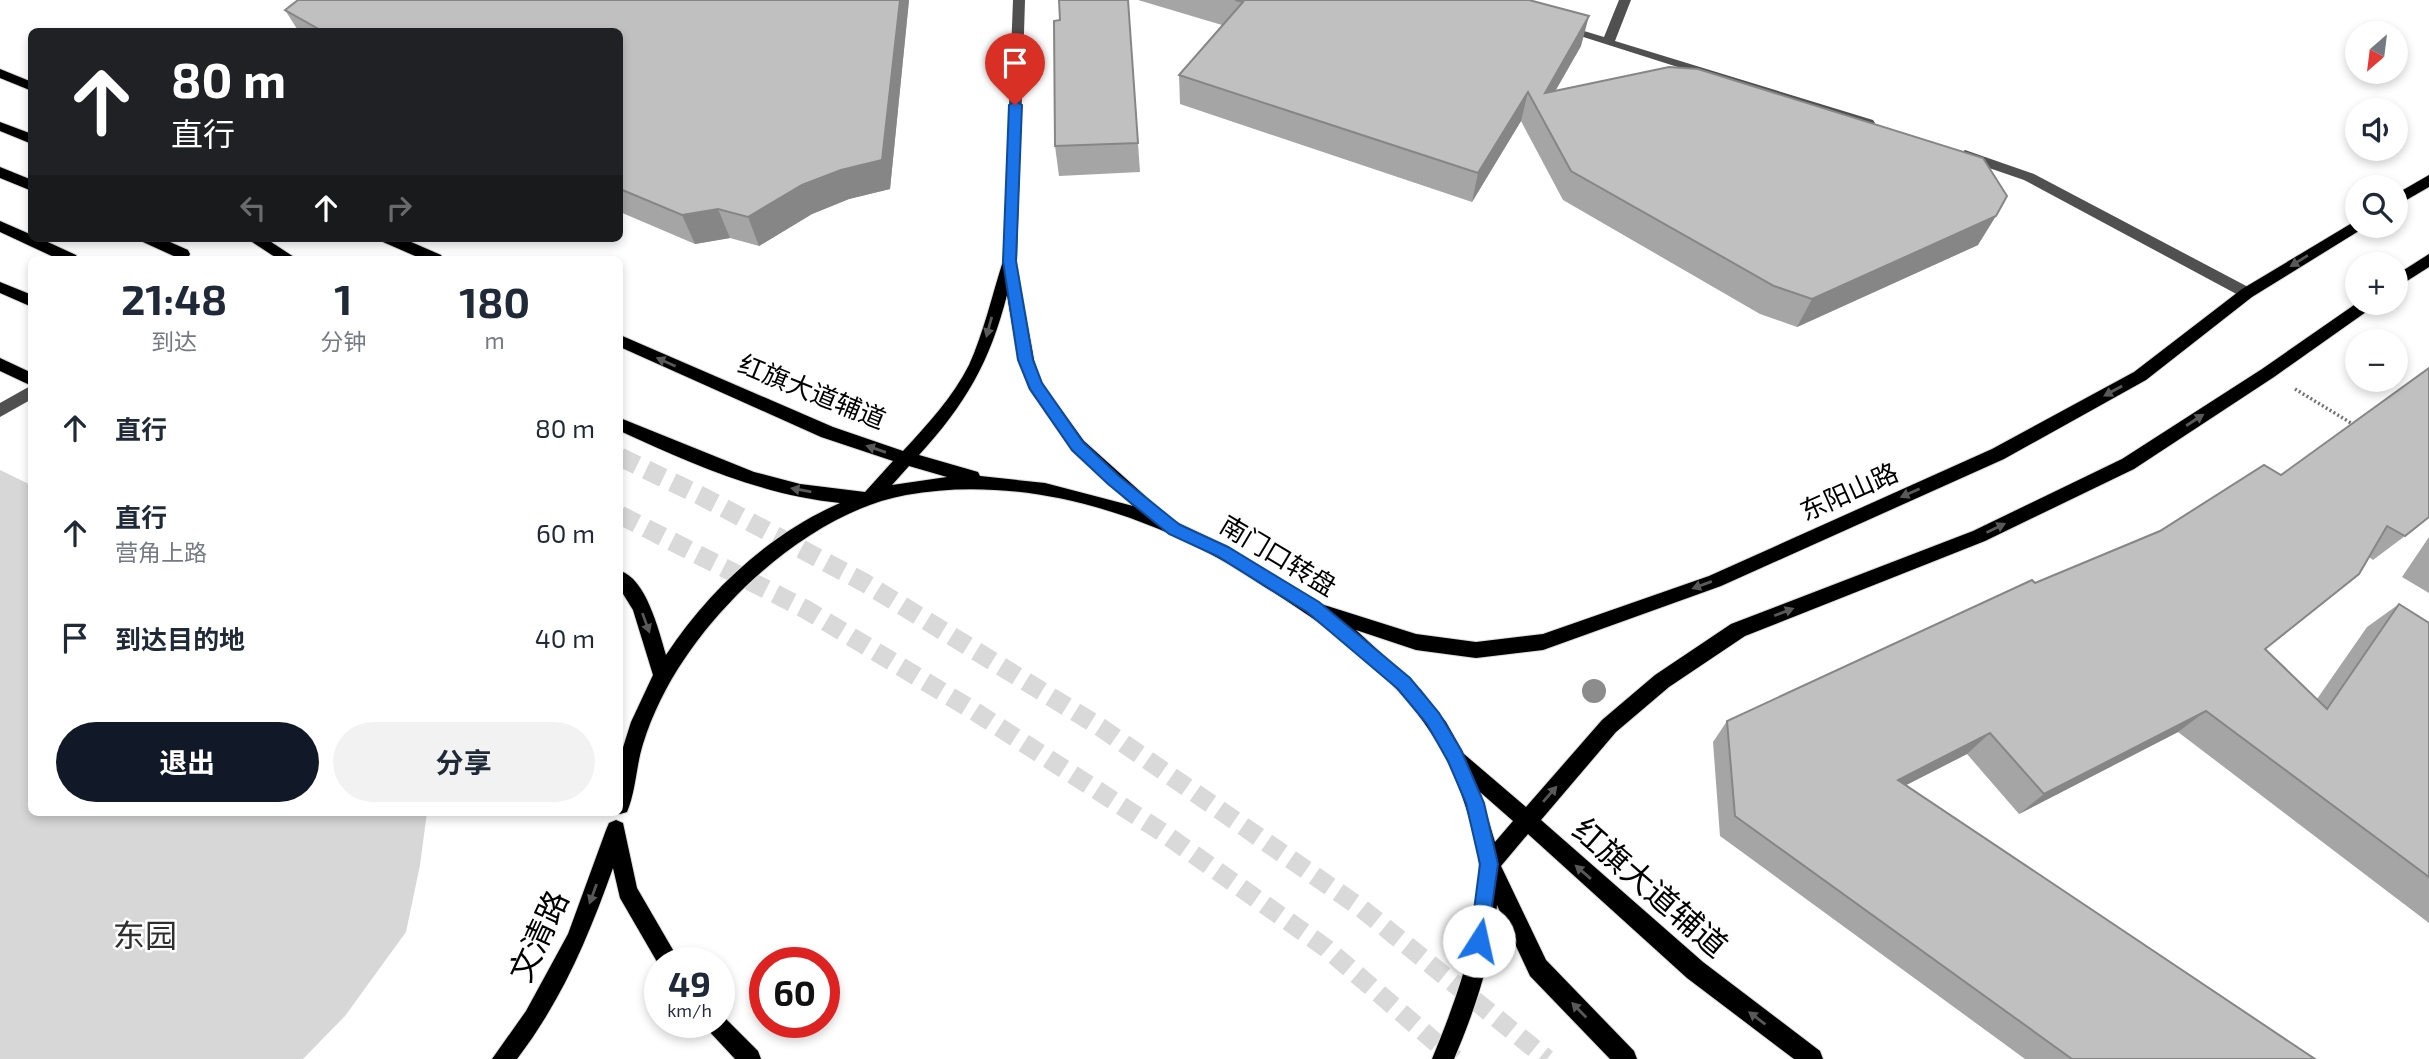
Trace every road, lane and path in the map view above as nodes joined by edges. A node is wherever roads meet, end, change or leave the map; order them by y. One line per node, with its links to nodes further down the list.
1 (1019, 0): 27 (street)
2 (1625, 0): 4 (street)
3 (1542, 23): 4 (street)
4 (1608, 42): 8 (street)
5 (0, 73): 6 (main road)
6 (28, 84)
7 (0, 126): 9 (main road)
8 (1885, 129)
9 (28, 138)
10 (1950, 150): 30 (street)
11 (0, 173): 13 (main road)
12 (2429, 180): 14 (main road)
13 (28, 184)
14 (2408, 193)
15 (0, 226): 17 (main road)
16 (2345, 232): 30 (main road, 东阳山路, one-way to 30)
17 (28, 239)
18 (34, 242): 23 (main road)
19 (157, 242): 22 (main road)
20 (260, 242): 24 (main road)
21 (397, 242): 25 (main road)
22 (183, 254)
23 (65, 256)
24 (284, 256)
25 (429, 256)
26 (2429, 260): 28 (main road)
27 (1010, 261): 41 (main road, one-way to 41); 44 (main road)
28 (2408, 275)
29 (0, 286): 31 (main road)
30 (2247, 293): 46 (main road, 东阳山路, one-way to 46)
31 (28, 300)
32 (2351, 315): 35 (main road)
33 (623, 342): 41 (main road, 红旗大道辅道, one-way to 33)
34 (0, 364): 36 (main road)
35 (2268, 373): 40 (path); 51 (main road, one-way to 35)
36 (28, 378)
37 (28, 394): 38 (street)
38 (0, 411)
39 (623, 425): 43 (main road, one-way to 39)
40 (2360, 429)
41 (904, 458): 42 (main road, 红旗大道辅道); 43 (main road)
42 (989, 482): 43 (main road, 南门口转盘); 44 (main road, 南门口转盘)
43 (869, 499): 47 (main road, 南门口转盘)
44 (1175, 529): 46 (main road, 南门口转盘)
45 (623, 580): 47 (main road, one-way to 47)
46 (1313, 607): 48 (main road, 南门口转盘)
47 (662, 674): 49 (main road, 南门口转盘)
48 (1454, 756): 51 (main road, 红旗大道辅道); 52 (main road, 南门口转盘)
49 (623, 759)
50 (617, 821): 53 (main road); 55 (main road, 文清路, one-way to 55)
51 (1527, 821): 52 (main road); 59 (main road, 红旗大道辅道, one-way to 51)
52 (1489, 864): 57 (main road, 南门口转盘); 58 (main road, one-way to 52)
53 (660, 947)
54 (731, 1038): 56 (main road)
55 (503, 1059)
56 (750, 1059)
57 (1443, 1059)
58 (1626, 1059)
59 (1812, 1059)

